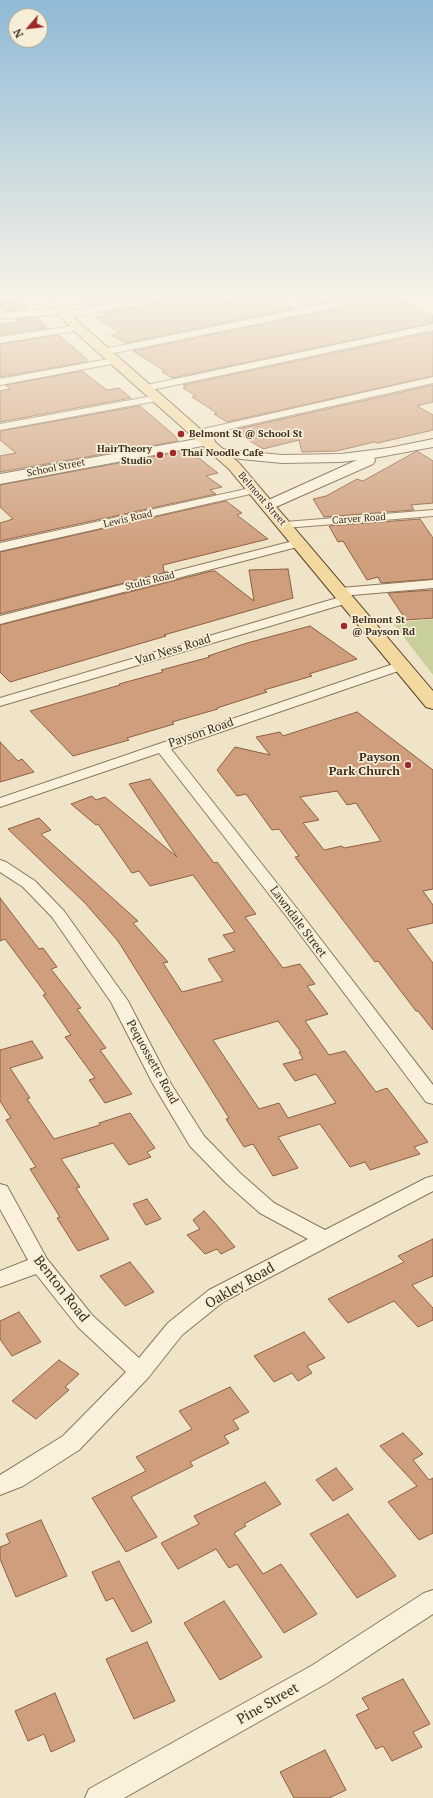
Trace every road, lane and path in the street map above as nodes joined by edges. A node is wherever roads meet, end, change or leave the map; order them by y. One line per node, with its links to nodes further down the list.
1 (138, 381): 4 (main road, Belmont Street)
2 (180, 381): 4 (street)
3 (429, 381): 7 (street)
4 (147, 388): 5 (main road, Belmont Street)
5 (158, 398): 6 (street); 7 (main road, Belmont Street)
6 (0, 426)
7 (203, 437): 10 (main road, Belmont Street); 11 (street, School Street)
8 (433, 443): 9 (street)
9 (389, 452): 10 (street); 13 (street)
10 (221, 453): 12 (main road, Belmont Street)
11 (0, 479)
12 (255, 490): 13 (main road, Belmont Street); 17 (street, Lewis Road)
13 (268, 505): 15 (main road, Belmont Street)
14 (433, 513): 15 (street, Carver Road)
15 (285, 525): 16 (main road, Belmont Street)
16 (301, 543): 19 (main road, Belmont Street); 20 (street, Stults Road)
17 (0, 547)
18 (433, 584): 19 (street, Van Ness Road)
19 (344, 596): 21 (main road, Belmont Street); 22 (street, Van Ness Road)
20 (0, 620)
21 (402, 665): 23 (main road, Belmont Street); 24 (street, Payson Road)
22 (0, 702)
23 (433, 704)
24 (162, 747): 25 (street, Payson Road); 27 (street, Lawndale Street)
25 (0, 803)
26 (0, 864): 30 (street, Pequossette Road)
27 (433, 1098)
28 (433, 1183): 30 (street, Oakley Road)
29 (0, 1191): 31 (street, Benton Road)
30 (324, 1239): 33 (street, Oakley Road)
31 (40, 1264): 32 (street); 33 (street, Benton Road)
32 (0, 1279)
33 (140, 1372): 34 (street, Oakley Road)
34 (0, 1485)
35 (433, 1601): 36 (street, Pine Street)
36 (98, 1798)

